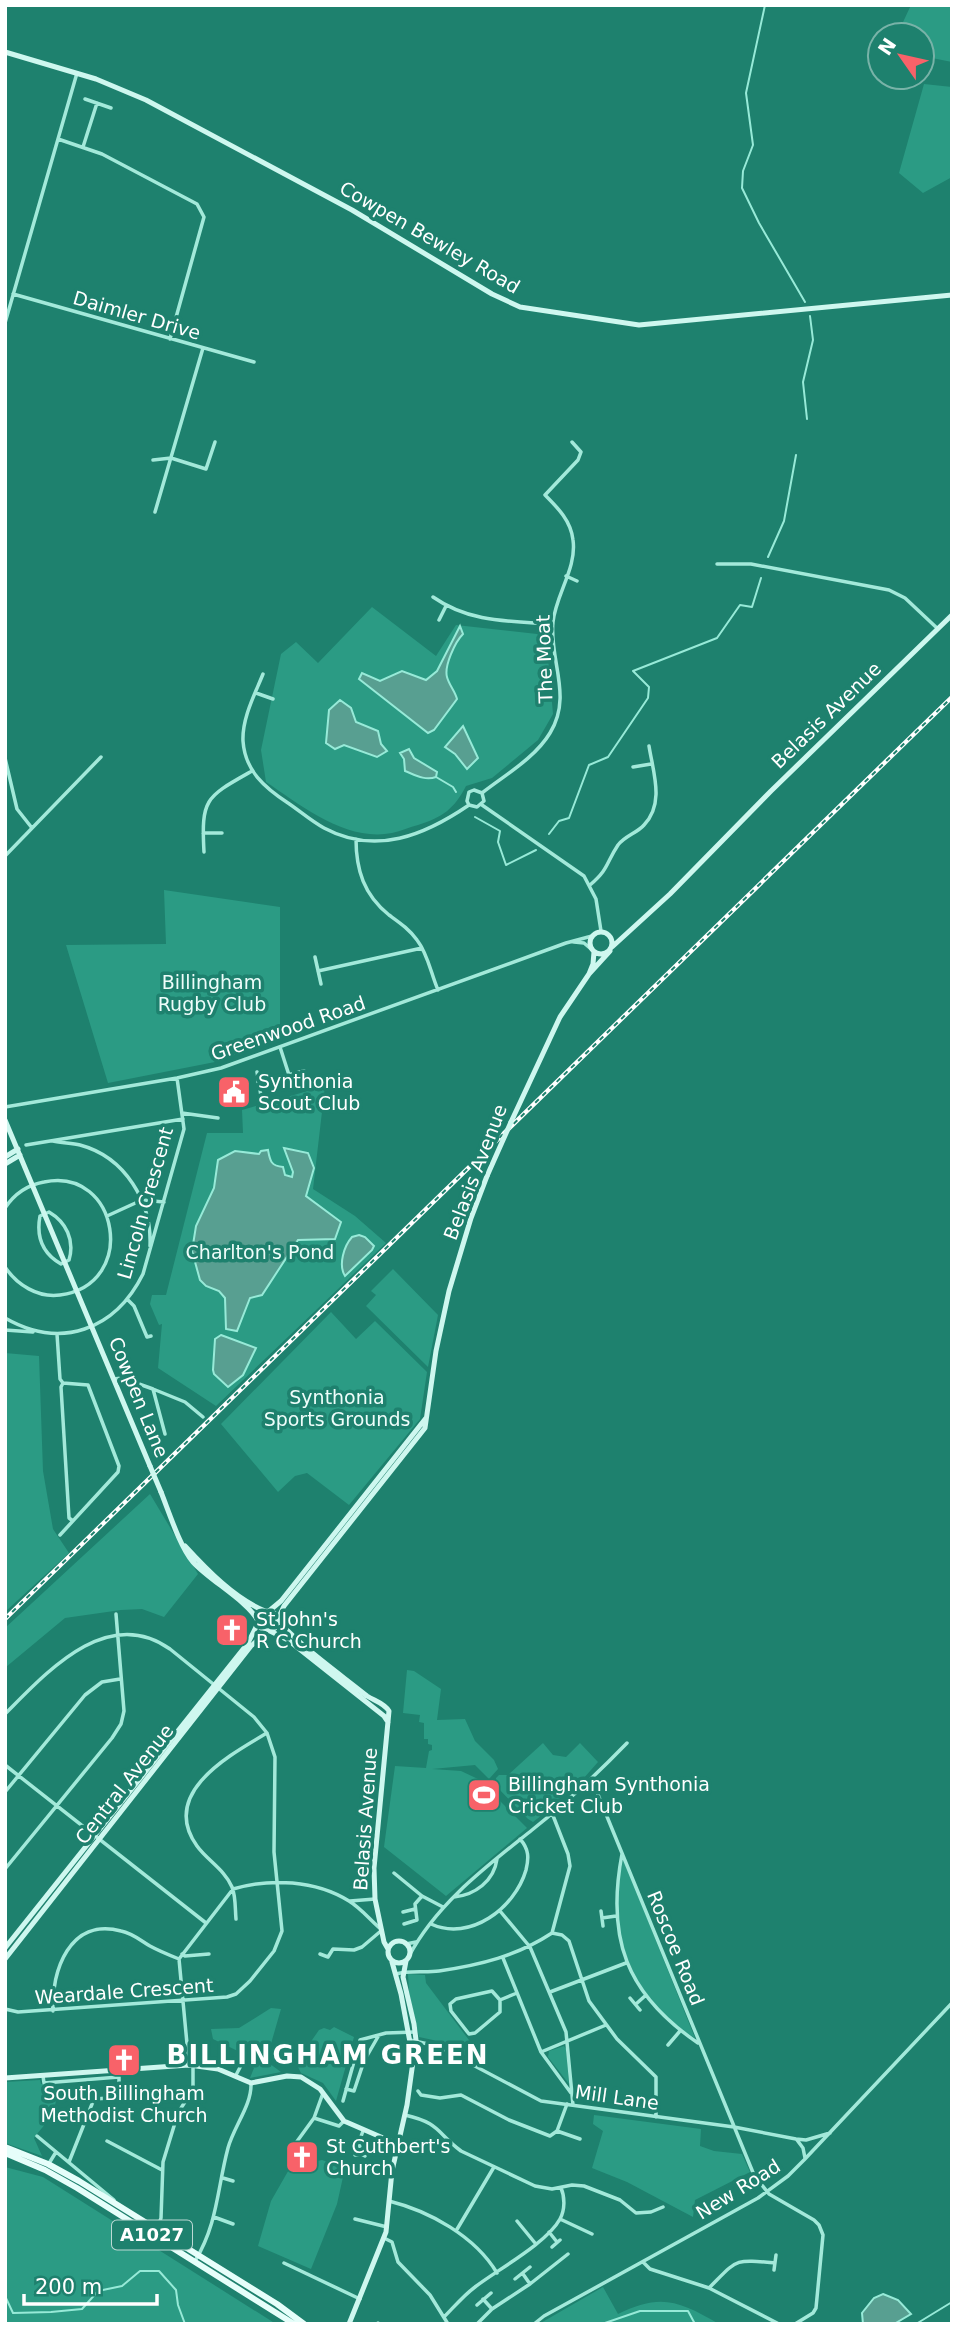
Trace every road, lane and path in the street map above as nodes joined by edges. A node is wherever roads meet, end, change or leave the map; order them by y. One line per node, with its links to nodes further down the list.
1 (5, 52): 2 (main road, Cowpen Bewley Road)
2 (77, 73): 6 (street); 9 (main road, Cowpen Bewley Road)
3 (85, 99): 4 (street)
4 (97, 103): 5 (street); 7 (street)
5 (111, 108)
6 (58, 139): 7 (street); 8 (street)
7 (83, 147): 11 (street)
8 (13, 294): 10 (street); 11 (street, Daimler Drive)
9 (952, 295)
10 (5, 323)
11 (170, 339): 12 (street, Daimler Drive)
12 (203, 348): 13 (street, Daimler Drive); 16 (street)
13 (254, 362)
14 (215, 442): 16 (street)
15 (572, 443): 20 (street, The Moat)
16 (171, 458): 17 (street); 18 (street)
17 (153, 460)
18 (155, 512)
19 (717, 564): 27 (street)
20 (566, 576): 21 (street); 26 (street, The Moat)
21 (577, 581)
22 (433, 597): 23 (street)
23 (446, 606): 25 (street); 26 (street)
24 (952, 615): 27 (main road, Belasis Avenue)
25 (439, 620)
26 (552, 624): 37 (street, The Moat)
27 (937, 629): 47 (main road, Belasis Avenue)
28 (263, 674): 29 (street)
29 (256, 693): 30 (street); 36 (street)
30 (273, 699)
31 (649, 746): 34 (street)
32 (102, 757): 40 (street)
33 (5, 758): 40 (street)
34 (652, 764): 35 (street); 46 (street)
35 (633, 767)
36 (252, 771): 41 (street); 43 (street, The Moat)
37 (482, 793): 38 (street, The Moat); 39 (street)
38 (469, 805): 39 (street); 43 (street, The Moat)
39 (481, 805): 46 (street)
40 (32, 828): 45 (street)
41 (202, 833): 42 (street); 44 (street)
42 (222, 833)
43 (356, 839): 51 (street)
44 (204, 852)
45 (5, 856)
46 (590, 885): 48 (street)
47 (633, 927): 48 (main road); 52 (main road, Belasis Avenue)
48 (604, 932): 49 (main road); 52 (main road)
49 (592, 936): 50 (street, Greenwood Road); 53 (main road)
50 (572, 942): 53 (street); 58 (street, Greenwood Road)
51 (422, 948): 55 (street); 58 (street)
52 (611, 949): 53 (main road); 56 (main road, Belasis Avenue)
53 (593, 950): 56 (main road, Belasis Avenue)
54 (315, 957): 55 (street)
55 (318, 971): 57 (street)
56 (589, 974): 99 (main road, Belasis Avenue, bridge)
57 (321, 984)
58 (438, 990): 59 (street, Greenwood Road)
59 (280, 1047): 62 (street); 63 (street, Greenwood Road)
60 (304, 1071): 62 (street)
61 (257, 1072): 64 (street)
62 (289, 1076): 64 (street)
63 (177, 1078): 66 (street, Greenwood Road); 67 (street, Lincoln Crescent)
64 (258, 1082): 65 (street)
65 (261, 1096)
66 (5, 1107)
67 (183, 1112): 68 (street, Lincoln Crescent); 69 (street, Lincoln Crescent)
68 (219, 1118)
69 (184, 1119): 71 (street); 80 (street, Lincoln Crescent)
70 (5, 1120): 75 (main road, Cowpen Lane)
71 (81, 1136): 72 (street); 74 (street)
72 (53, 1141): 73 (street); 74 (street)
73 (26, 1145)
74 (80, 1145): 79 (street)
75 (19, 1152): 76 (main road); 77 (main road); 78 (main road, Cowpen Lane)
76 (5, 1157)
77 (5, 1164)
78 (32, 1184): 81 (street); 82 (main road, Cowpen Lane); 83 (street)
79 (142, 1200): 80 (street); 83 (street); 84 (street)
80 (164, 1202): 84 (street, Lincoln Crescent)
81 (5, 1208)
82 (44, 1213): 85 (main road, Cowpen Lane); 85 (street, Cowpen Lane); 85 (street, Cowpen Lane)
83 (107, 1216): 87 (street)
84 (150, 1252): 88 (street, Lincoln Crescent)
85 (65, 1263): 87 (main road, Cowpen Lane)
86 (5, 1268): 87 (street)
87 (77, 1290): 90 (main road, Cowpen Lane)
88 (128, 1300): 90 (street, Lincoln Crescent); 94 (street, Lincoln Crescent)
89 (5, 1318): 92 (street)
90 (92, 1326): 93 (street); 95 (main road, Cowpen Lane)
91 (5, 1330): 92 (street)
92 (42, 1333): 93 (street)
93 (57, 1334): 96 (street)
94 (151, 1336)
95 (114, 1379): 97 (street); 105 (main road, Cowpen Lane, bridge)
96 (63, 1383): 103 (street); 103 (street)
97 (153, 1389): 98 (street); 101 (street)
98 (203, 1417)
99 (427, 1417): 100 (main road, Belasis Avenue); 102 (main road, Central Avenue)
100 (425, 1428): 102 (main road, Central Avenue)
101 (165, 1434)
102 (379, 1481): 106 (main road, Central Avenue); 108 (main road, Central Avenue)
103 (73, 1521): 104 (street)
104 (60, 1535)
105 (218, 1581): 106 (main road, Cowpen Lane); 109 (main road, Cowpen Lane)
106 (267, 1611): 108 (main road); 109 (main road, Central Avenue)
107 (116, 1614): 111 (street)
108 (278, 1620): 110 (main road, Central Avenue); 115 (main road, Belasis Avenue)
109 (258, 1622): 110 (main road); 113 (main road, Central Avenue)
110 (269, 1631): 113 (main road, Central Avenue); 115 (main road)
111 (117, 1635): 112 (street); 113 (street); 114 (street)
112 (121, 1678): 119 (street); 122 (street)
113 (217, 1687): 116 (street); 124 (main road, Central Avenue)
114 (5, 1714)
115 (388, 1722): 136 (main road, Belasis Avenue)
116 (267, 1733): 131 (street, Weardale Crescent); 133 (street)
117 (627, 1742): 120 (street)
118 (5, 1765): 119 (street)
119 (18, 1776): 121 (street); 122 (street)
120 (592, 1780): 123 (street); 126 (street, Roscoe Road)
121 (5, 1792)
122 (56, 1805): 124 (street); 128 (street)
123 (552, 1813): 125 (street); 151 (street)
124 (97, 1838): 146 (street); 152 (main road, Central Avenue)
125 (520, 1839): 127 (street); 140 (street)
126 (622, 1852): 143 (street); 187 (street, Roscoe Road)
127 (497, 1858): 135 (street); 135 (street)
128 (5, 1869)
129 (394, 1872): 130 (street)
130 (403, 1880): 132 (street); 134 (street)
131 (277, 1883): 133 (street); 137 (street); 174 (street, Weardale Crescent)
132 (398, 1886)
133 (233, 1889): 145 (street); 146 (street)
134 (422, 1896): 138 (street); 139 (street)
135 (452, 1897): 138 (street)
136 (375, 1899): 137 (street); 150 (main road, Belasis Avenue)
137 (350, 1902): 150 (street)
138 (443, 1907): 148 (street)
139 (415, 1909): 142 (street); 147 (street)
140 (500, 1911): 148 (street); 156 (street)
141 (601, 1911): 144 (street)
142 (403, 1912)
143 (616, 1916): 144 (street); 166 (street)
144 (602, 1918): 149 (street)
145 (236, 1919)
146 (206, 1923): 161 (street)
147 (404, 1924)
148 (431, 1924): 154 (street)
149 (603, 1926)
150 (383, 1932): 153 (main road); 158 (main road, Belasis Avenue); 160 (street)
151 (552, 1933): 156 (street); 168 (street)
152 (16, 1940): 157 (main road, Central Avenue); 163 (main road, Central Avenue)
153 (398, 1941): 155 (main road); 158 (main road)
154 (418, 1941): 155 (street); 164 (street)
155 (406, 1944): 164 (main road, Belasis Avenue)
156 (530, 1947): 162 (street); 169 (street)
157 (5, 1948)
158 (388, 1949): 165 (main road, Belasis Avenue)
159 (209, 1954): 161 (street)
160 (320, 1954)
161 (180, 1957): 174 (street); 179 (street)
162 (503, 1958): 167 (street); 170 (street)
163 (5, 1959)
164 (407, 1959): 165 (main road); 167 (main road, Belasis Avenue)
165 (392, 1962): 167 (main road, Belasis Avenue)
166 (626, 1962): 168 (street); 171 (street)
167 (399, 1973): 182 (main road, Belasis Avenue)
168 (581, 1980): 169 (street); 180 (street)
169 (550, 1992): 185 (street)
170 (517, 1993): 173 (street); 190 (street)
171 (646, 1994): 176 (street); 181 (street)
172 (630, 1998): 176 (street)
173 (500, 2000): 173 (street)
174 (182, 2001): 179 (street, Weardale Crescent); 192 (street)
175 (952, 2003): 215 (street, New Road)
176 (636, 2004): 178 (street)
177 (5, 2009): 179 (street, Weardale Crescent)
178 (640, 2010)
179 (53, 2011)
180 (606, 2025): 185 (street); 209 (street)
181 (680, 2031): 186 (street); 187 (street)
182 (412, 2032): 183 (street); 184 (main road, Belasis Avenue)
183 (379, 2035): 194 (street); 196 (street)
184 (413, 2040): 206 (street, Mill Lane); 208 (main road, Belasis Avenue)
185 (568, 2040): 190 (street); 202 (street)
186 (672, 2040): 188 (street); 189 (street)
187 (700, 2044): 212 (street, Roscoe Road)
188 (668, 2045)
189 (677, 2045)
190 (541, 2052): 202 (street)
191 (246, 2056): 195 (street)
192 (191, 2065): 193 (main road); 195 (main road); 203 (street)
193 (119, 2074): 197 (main road); 204 (street)
194 (350, 2074): 196 (street); 199 (street)
195 (236, 2076): 198 (main road)
196 (359, 2076): 199 (street)
197 (5, 2078)
198 (251, 2082): 201 (main road); 231 (street)
199 (346, 2088): 205 (street)
200 (418, 2091): 214 (street)
201 (323, 2093): 210 (street); 211 (main road)
202 (572, 2094): 207 (street)
203 (189, 2095): 204 (street); 230 (street)
204 (119, 2098): 227 (street)
205 (342, 2101)
206 (567, 2104): 207 (street, Mill Lane); 214 (street)
207 (573, 2105): 209 (street, Mill Lane)
208 (404, 2115): 220 (main road, Belasis Avenue); 229 (street)
209 (656, 2117): 212 (street, Mill Lane)
210 (314, 2118): 211 (street); 222 (street)
211 (344, 2121): 213 (main road)
212 (734, 2127): 218 (street, Mill Lane); 234 (street, Roscoe Road)
213 (363, 2131): 220 (main road); 225 (street)
214 (557, 2131): 217 (street)
215 (832, 2132): 218 (street, Mill Lane); 226 (street, New Road)
216 (37, 2136): 223 (street)
217 (580, 2139)
218 (796, 2139): 226 (street)
219 (107, 2141): 230 (street)
220 (397, 2144): 235 (main road, Belasis Avenue)
221 (5, 2147): 228 (main road, A1027)
222 (290, 2151)
223 (56, 2152): 227 (street); 228 (street)
224 (5, 2154): 228 (main road, A1027)
225 (355, 2155)
226 (804, 2161): 234 (street, New Road)
227 (69, 2162): 238 (street)
228 (46, 2167): 238 (main road, A1027); 259 (main road, A1027)
229 (494, 2167): 233 (street); 251 (street)
230 (162, 2170): 250 (street)
231 (223, 2178): 232 (street); 241 (street)
232 (233, 2181)
233 (561, 2188): 240 (street); 245 (street)
234 (767, 2192): 260 (street, New Road); 283 (street)
235 (389, 2201): 248 (main road, Belasis Avenue); 251 (street)
236 (653, 2203): 239 (street)
237 (663, 2207): 239 (street)
238 (126, 2210): 250 (main road, A1027)
239 (656, 2210): 240 (street)
240 (632, 2211): 242 (street)
241 (214, 2217): 247 (street); 259 (street)
242 (628, 2218)
243 (355, 2219): 248 (street)
244 (527, 2219): 249 (street)
245 (560, 2219): 252 (street); 253 (street)
246 (517, 2221): 249 (street)
247 (233, 2224)
248 (387, 2227): 254 (main road)
249 (522, 2227): 255 (street)
250 (157, 2229): 259 (main road, A1027)
251 (456, 2231): 265 (street)
252 (549, 2232): 255 (street); 256 (street)
253 (592, 2234)
254 (384, 2238): 271 (main road); 275 (street)
255 (535, 2244): 265 (street)
256 (552, 2246)
257 (568, 2254): 268 (street)
258 (776, 2255): 262 (street)
259 (196, 2258): 276 (main road, A1027); 277 (main road, A1027)
260 (643, 2262): 269 (street); 281 (street, New Road)
261 (284, 2263): 271 (street)
262 (775, 2263): 264 (street); 269 (street)
263 (530, 2267): 266 (street)
264 (774, 2270)
265 (497, 2273): 275 (street)
266 (523, 2274): 267 (street); 268 (street)
267 (515, 2279)
268 (530, 2284): 274 (street)
269 (709, 2288): 282 (street)
270 (491, 2293): 272 (street)
271 (359, 2299): 278 (main road)
272 (483, 2299): 273 (street); 274 (street)
273 (477, 2305)
274 (492, 2309): 280 (street)
275 (444, 2317): 279 (street)
276 (294, 2324)
277 (304, 2324)
278 (349, 2324)
279 (448, 2324)
280 (477, 2324)
281 (534, 2324)
282 (779, 2324)
283 (794, 2324)

